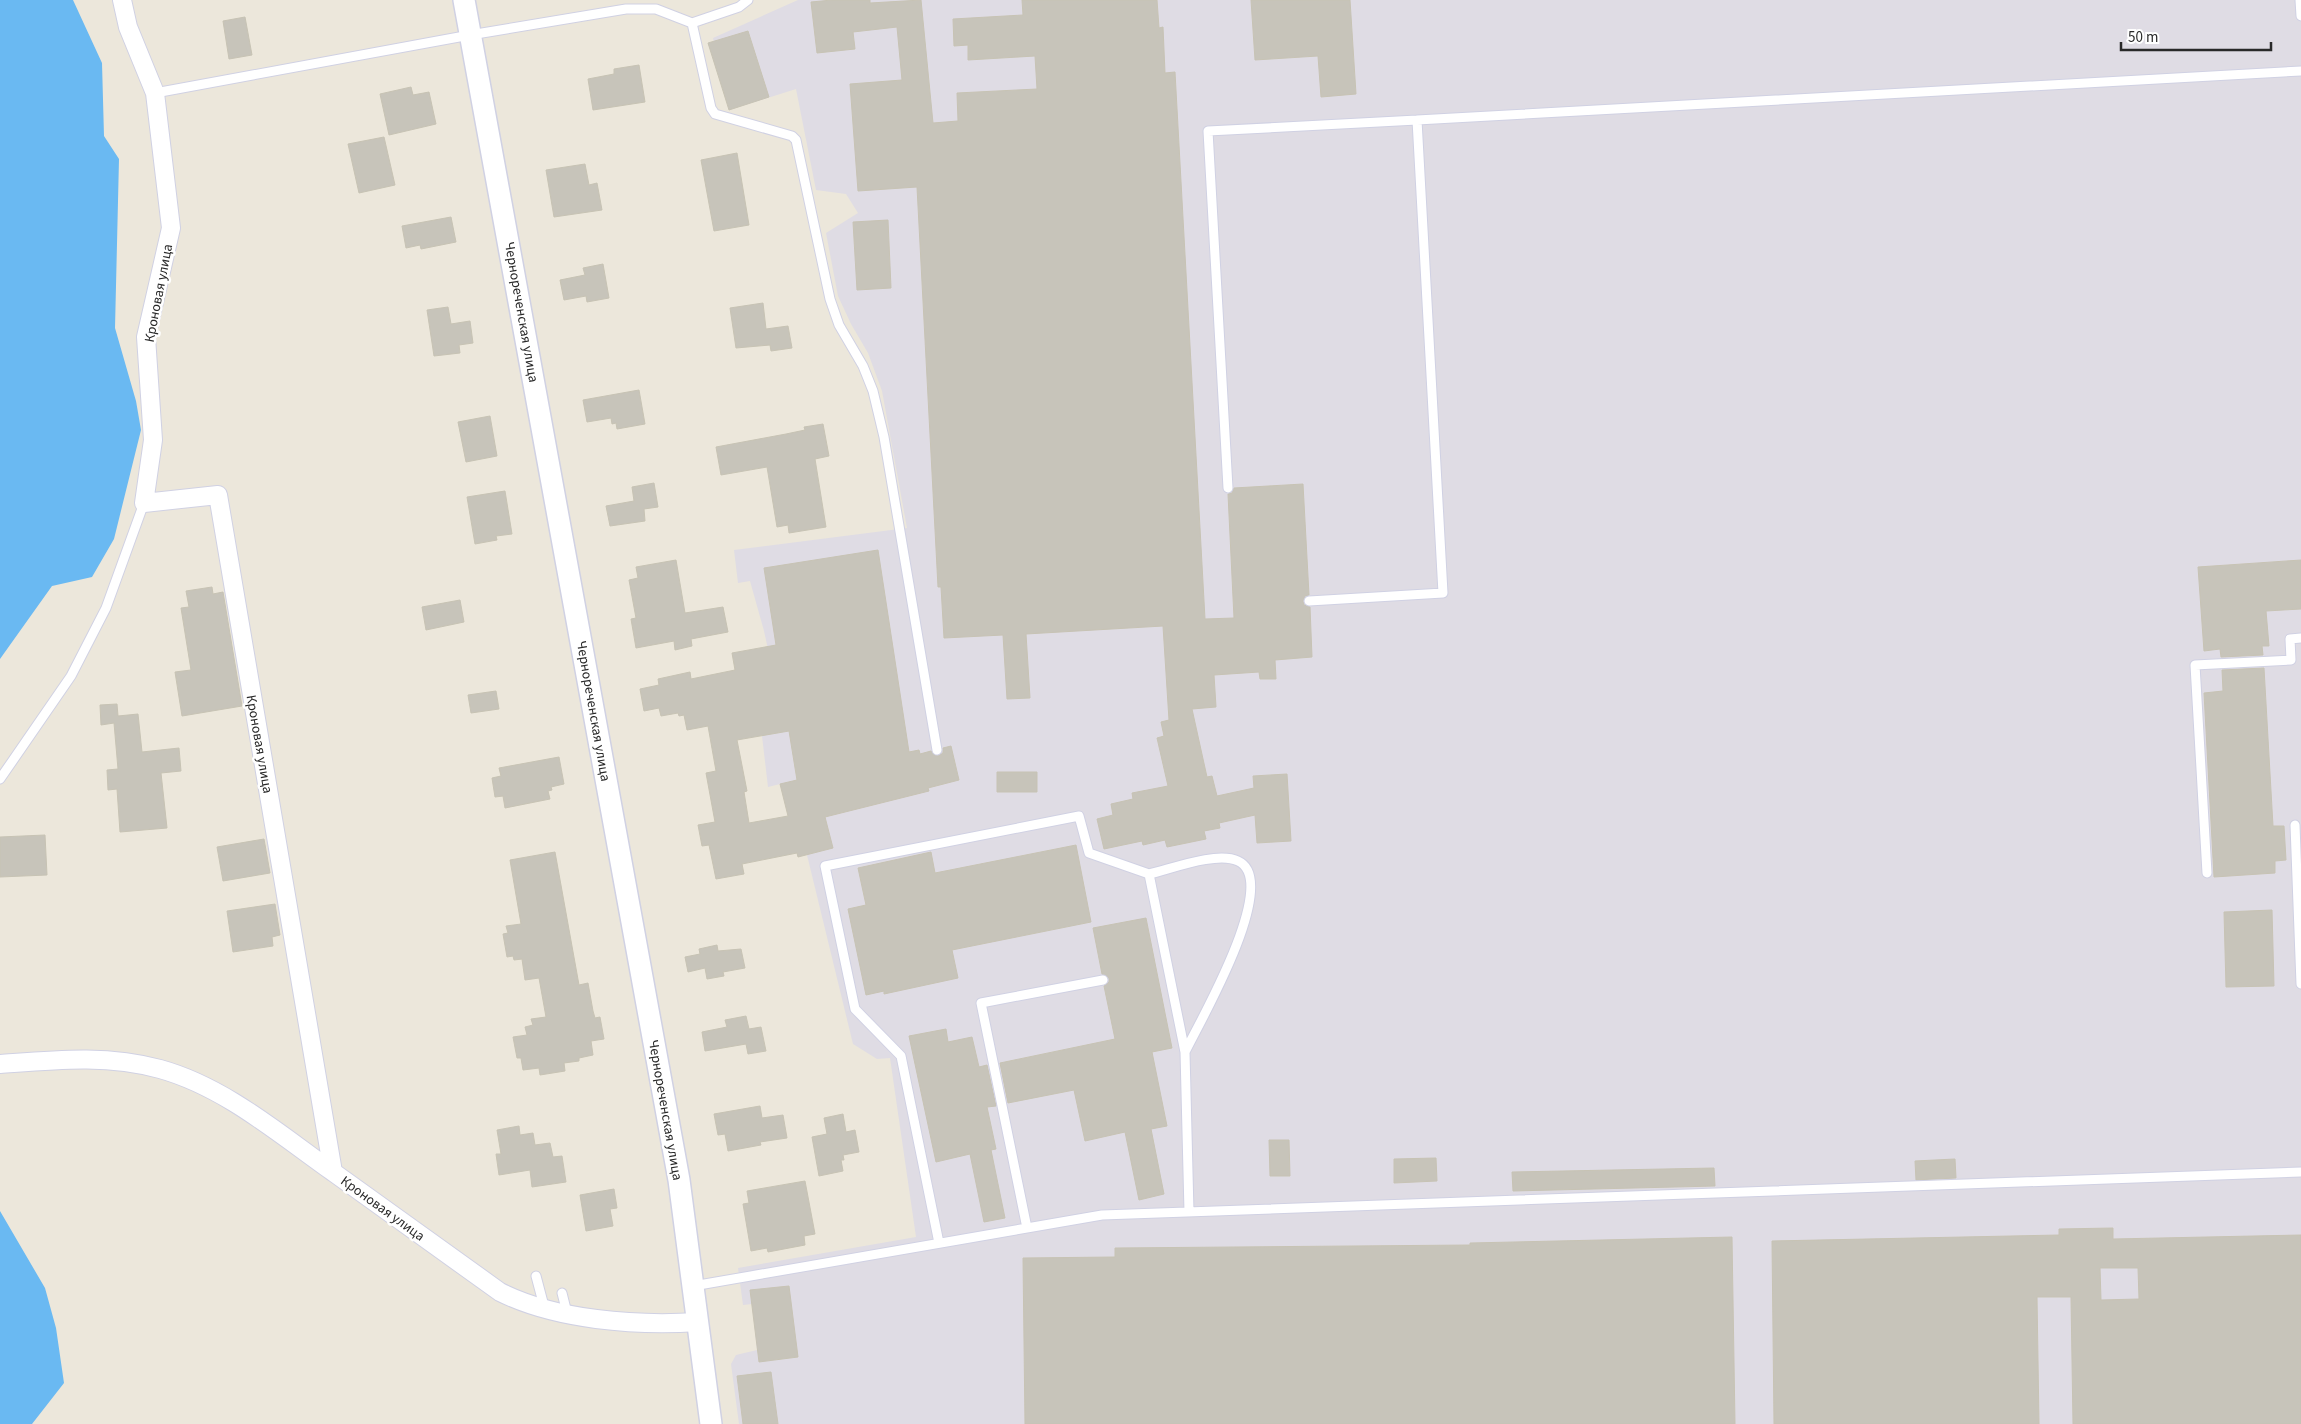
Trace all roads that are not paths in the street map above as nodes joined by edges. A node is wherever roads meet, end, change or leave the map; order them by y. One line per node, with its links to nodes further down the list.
1 (122, 0): 9 (street, Кроновая улица)
2 (464, 0): 7 (street, Чернореченская улица)
3 (748, 0): 6 (lane)
4 (2300, 0): 5 (lane)
5 (2301, 16)
6 (692, 23): 7 (lane); 15 (lane)
7 (470, 35): 9 (lane); 30 (street, Чернореченская улица)
8 (2301, 71): 10 (lane)
9 (155, 93): 12 (street, Кроновая улица)
10 (1417, 120): 11 (lane); 13 (lane)
11 (1228, 488)
12 (144, 504): 16 (lane); 24 (street, Кроновая улица)
13 (1309, 601)
14 (2301, 638): 18 (lane)
15 (937, 750)
16 (0, 779)
17 (2295, 825): 21 (lane)
18 (2207, 873)
19 (1149, 874): 22 (lane); 22 (lane); 28 (lane)
20 (1103, 980): 27 (lane)
21 (2301, 984)
22 (1185, 1052): 26 (lane)
23 (0, 1064): 24 (street)
24 (333, 1172): 32 (street, Кроновая улица)
25 (2301, 1172): 26 (lane)
26 (1189, 1212): 27 (lane)
27 (1027, 1228): 28 (lane)
28 (940, 1243): 30 (lane)
29 (536, 1276): 32 (lane)
30 (693, 1286): 34 (street, Чернореченская улица)
31 (562, 1293): 33 (lane)
32 (545, 1310): 33 (street, Кроновая улица)
33 (567, 1313): 34 (street, Кроновая улица)
34 (698, 1322): 35 (street, Чернореченская улица)
35 (711, 1424)

